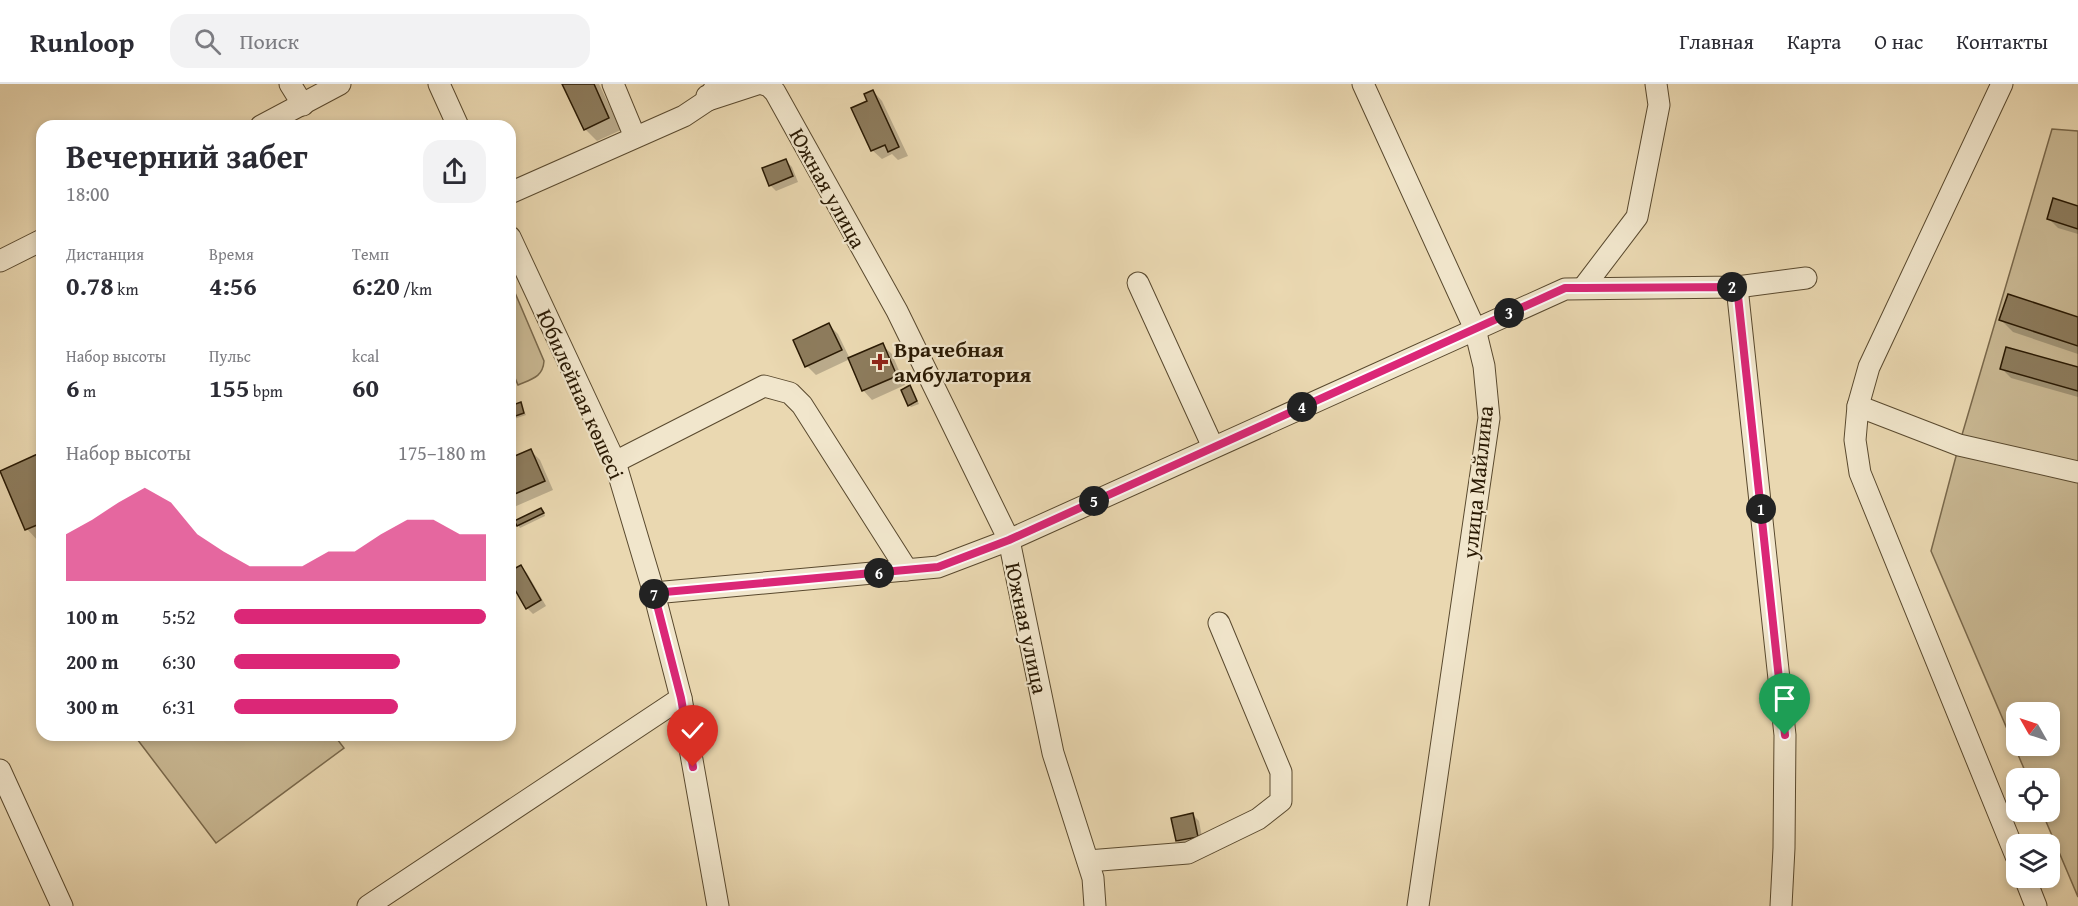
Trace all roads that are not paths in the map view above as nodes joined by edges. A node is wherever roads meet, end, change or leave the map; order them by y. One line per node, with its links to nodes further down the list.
1 (290, 84): 11 (street)
2 (340, 84): 11 (street)
3 (439, 84): 13 (street)
4 (613, 84): 14 (street)
5 (757, 84): 10 (street)
6 (763, 84): 28 (street, Южная улица)
7 (1363, 84): 23 (street, улица Майлина)
8 (1656, 84): 22 (street)
9 (2002, 84): 24 (street)
10 (710, 89): 14 (street)
11 (303, 105): 12 (street)
12 (273, 120)
13 (455, 120)
14 (635, 137): 15 (street)
15 (516, 190)
16 (36, 243): 18 (street)
17 (516, 250): 26 (street, Юбилейная көшесі)
18 (0, 261)
19 (1806, 278): 21 (street)
20 (1138, 283): 25 (street)
21 (1737, 287): 22 (street); 42 (street)
22 (1583, 288): 23 (street)
23 (1475, 329): 25 (street); 38 (street, улица Майлина)
24 (1858, 406): 27 (street); 34 (street)
25 (1213, 447): 28 (street)
26 (615, 462): 29 (street); 30 (street, Юбилейная көшесі)
27 (2078, 472)
28 (1009, 540): 29 (street); 35 (street, Южная улица)
29 (907, 570): 30 (street)
30 (654, 593): 32 (street, Юбилейная көшесі)
31 (1219, 623): 35 (street)
32 (681, 698): 37 (street); 40 (street, Юбилейная көшесі)
33 (0, 770): 39 (street)
34 (2007, 834)
35 (1088, 861): 41 (street, Южная улица)
36 (2029, 888): 43 (street)
37 (371, 905)
38 (1419, 905)
39 (62, 906)
40 (718, 906)
41 (1095, 906)
42 (1781, 906)
43 (2036, 906)

